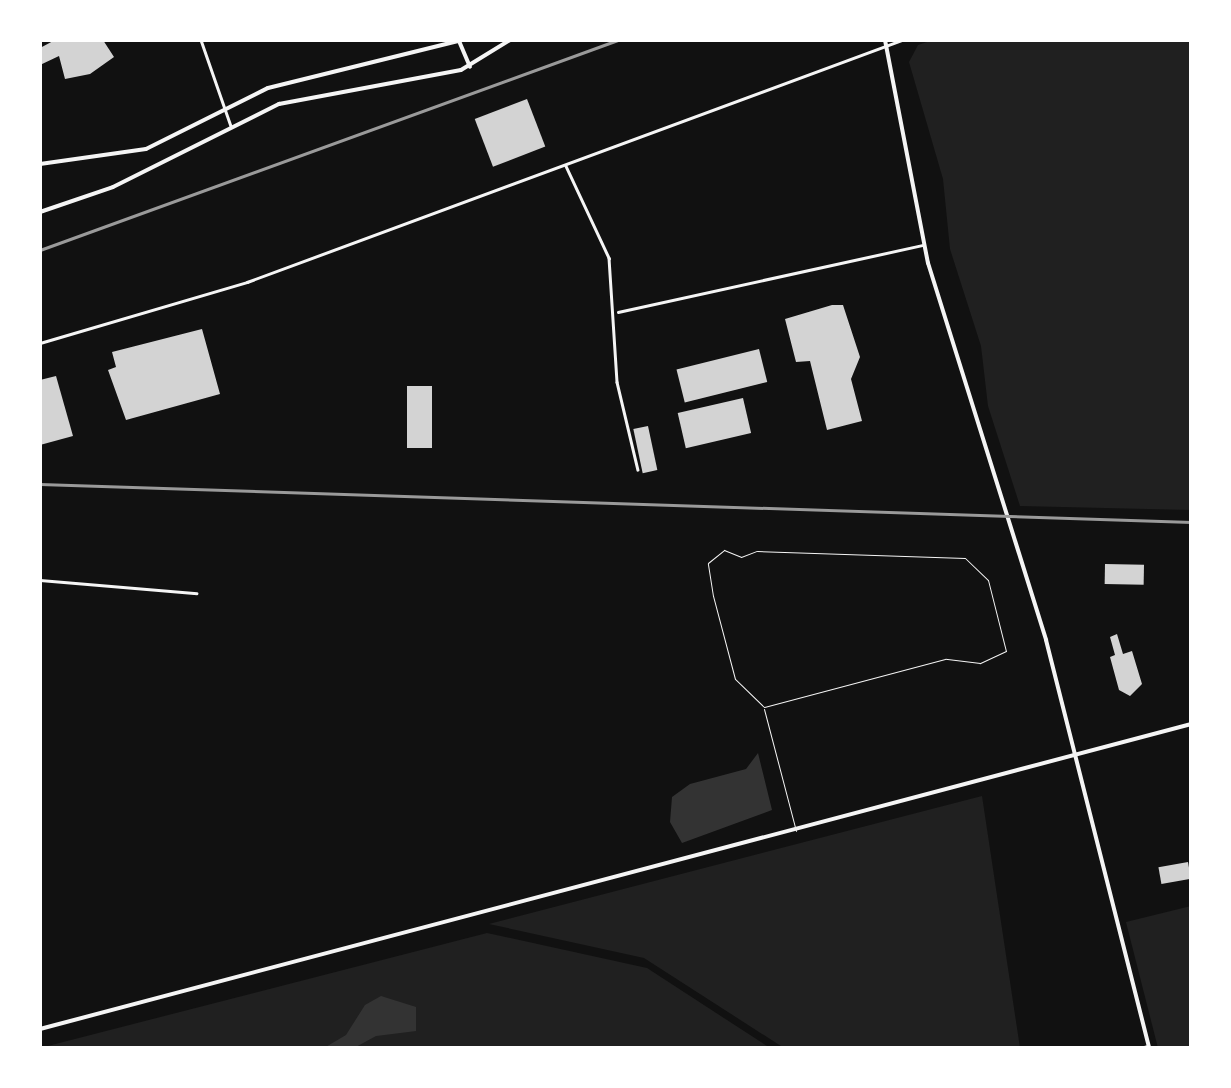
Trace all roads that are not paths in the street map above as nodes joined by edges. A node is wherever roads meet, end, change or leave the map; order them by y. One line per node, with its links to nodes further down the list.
1 (201, 40): 7 (street)
2 (460, 40): 6 (street); 7 (street)
3 (510, 40): 6 (street)
4 (902, 40): 5 (street)
5 (885, 43): 10 (street); 12 (street)
6 (470, 67): 8 (street)
7 (225, 108): 8 (street); 9 (street)
8 (231, 126): 11 (street)
9 (40, 164)
10 (566, 166): 13 (street); 14 (street)
11 (40, 212)
12 (924, 245): 13 (street); 20 (street)
13 (616, 312): 15 (street)
14 (40, 344)
15 (638, 470)
16 (40, 580): 17 (street)
17 (196, 593)
18 (764, 708): 18 (lane); 21 (lane)
19 (1191, 724): 20 (street)
20 (1077, 755): 21 (street); 23 (street)
21 (796, 831): 22 (street)
22 (40, 1029)
23 (1148, 1046): 24 (lane)
24 (1136, 1048)

